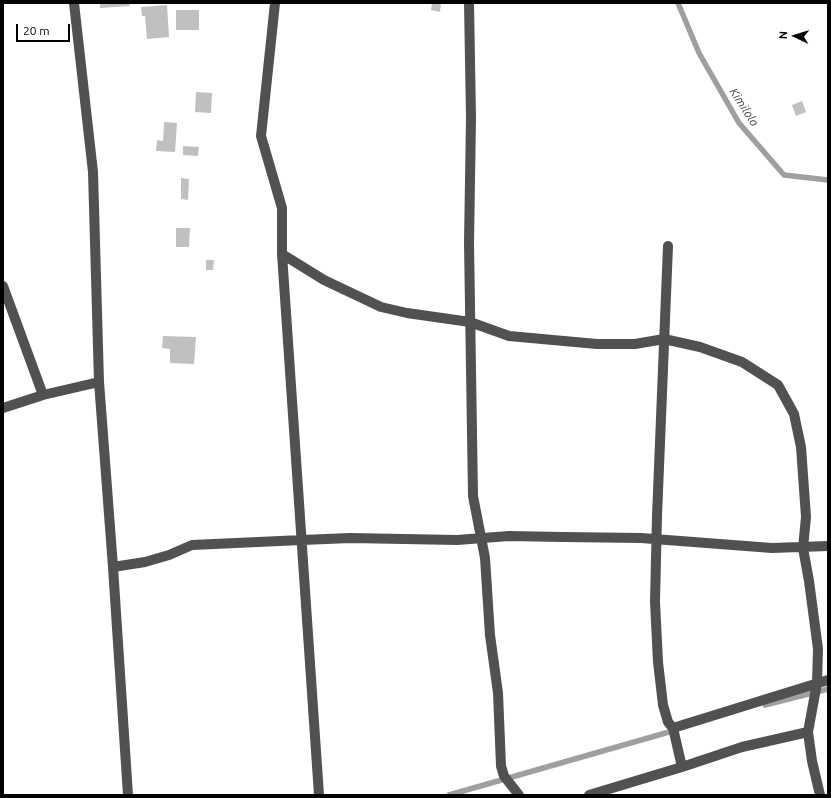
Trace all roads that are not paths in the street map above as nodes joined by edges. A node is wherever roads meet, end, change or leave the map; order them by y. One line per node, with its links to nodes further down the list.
1 (74, 3): 9 (street)
2 (275, 3): 5 (street)
3 (469, 3): 7 (street)
4 (668, 246): 8 (street)
5 (282, 254): 7 (street); 14 (street)
6 (3, 286): 10 (street)
7 (470, 322): 8 (street); 12 (street)
8 (664, 339): 13 (street); 16 (street)
9 (99, 382): 10 (street); 17 (street)
10 (43, 395): 11 (street)
11 (3, 408)
12 (481, 538): 13 (street); 14 (street); 25 (street)
13 (656, 539): 16 (street); 20 (street)
14 (302, 540): 17 (street); 24 (street)
15 (828, 546): 16 (street)
16 (803, 548): 19 (street)
17 (113, 566): 23 (street)
18 (828, 680): 19 (street)
19 (817, 683): 20 (street); 21 (street)
20 (673, 728): 22 (street)
21 (808, 732): 22 (street); 27 (street)
22 (682, 767): 26 (street)
23 (128, 795)
24 (319, 795)
25 (519, 795)
26 (588, 795)
27 (820, 795)

